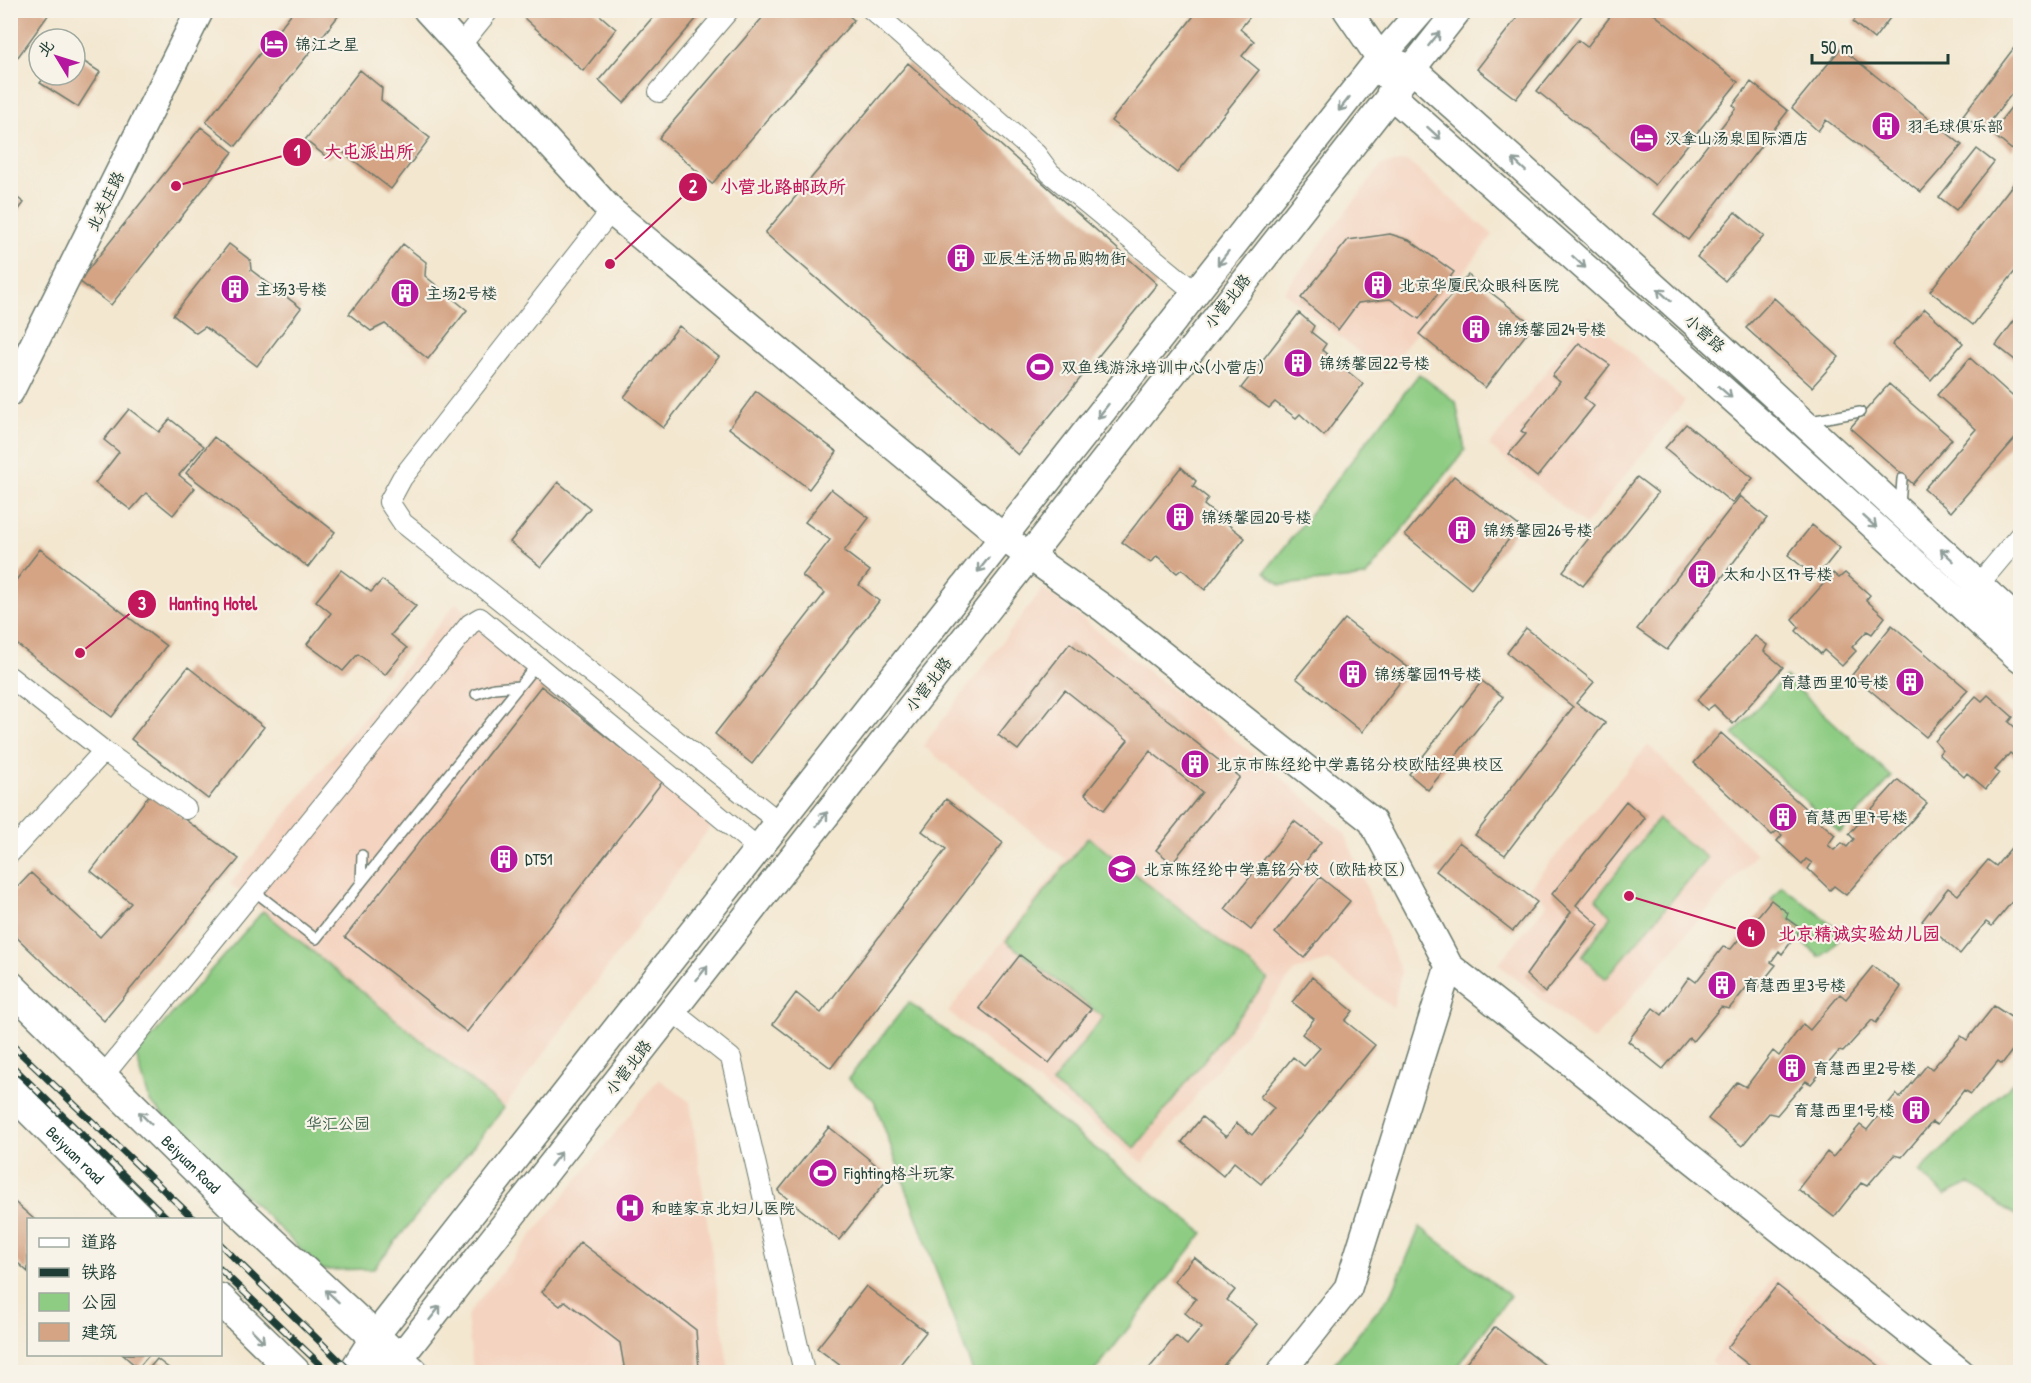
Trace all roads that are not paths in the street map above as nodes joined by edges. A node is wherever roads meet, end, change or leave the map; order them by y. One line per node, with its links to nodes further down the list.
1 (200, 10): 16 (street, 北关庄路)
2 (427, 10): 9 (street)
3 (489, 10): 9 (street)
4 (729, 10): 12 (street)
5 (872, 10): 15 (street)
6 (1347, 10): 10 (street)
7 (1422, 10): 10 (street, 小营北路)
8 (1458, 10): 11 (street, 小营北路, one-way to 8)
9 (459, 47): 14 (street)
10 (1380, 58): 11 (street, 小营路); 13 (street); 15 (street, 小营北路, one-way to 15)
11 (1411, 68): 13 (street, 小营北路); 18 (street, 小营路, one-way to 11)
12 (659, 92)
13 (1390, 94): 23 (street, 小营北路); 26 (street, 小营路, one-way to 26)
14 (611, 211): 22 (street); 33 (street)
15 (1196, 293): 22 (street, 小营北路, one-way to 22)
16 (10, 392)
17 (1860, 412): 18 (lane)
18 (1803, 423): 20 (street, 小营路)
19 (1902, 479): 20 (lane)
20 (1899, 510): 24 (street, 小营路, one-way to 20)
21 (2020, 535): 24 (street)
22 (1004, 538): 23 (street); 33 (street, 小营北路, one-way to 33)
23 (1029, 555): 39 (street); 41 (street, 小营北路, one-way to 23)
24 (1978, 584): 25 (street, 小营路)
25 (2020, 623)
26 (2020, 659)
27 (537, 664): 29 (lane); 34 (street); 38 (street)
28 (10, 677): 31 (street)
29 (519, 686): 30 (lane); 37 (lane)
30 (477, 694)
31 (104, 751): 32 (street); 35 (street)
32 (186, 809)
33 (780, 823): 34 (street, 小营北路)
34 (759, 849): 46 (street, 小营北路)
35 (10, 853)
36 (362, 855): 37 (lane)
37 (361, 883): 38 (lane)
38 (254, 891): 42 (street)
39 (1449, 966): 51 (street); 52 (street)
40 (10, 986): 42 (main road, Beiyuan Road)
41 (672, 1011): 47 (street, 小营北路, one-way to 41); 50 (street)
42 (103, 1076): 46 (main road, Beiyuan Road, one-way to 42)
43 (10, 1090): 44 (main road, Beiyuan road)
44 (139, 1218)
45 (222, 1301): 48 (main road, one-way to 48)
46 (375, 1336): 47 (main road); 49 (street, 小营北路)
47 (398, 1368)
48 (295, 1372)
49 (352, 1372)
50 (804, 1372)
51 (1281, 1372)
52 (1960, 1372)

